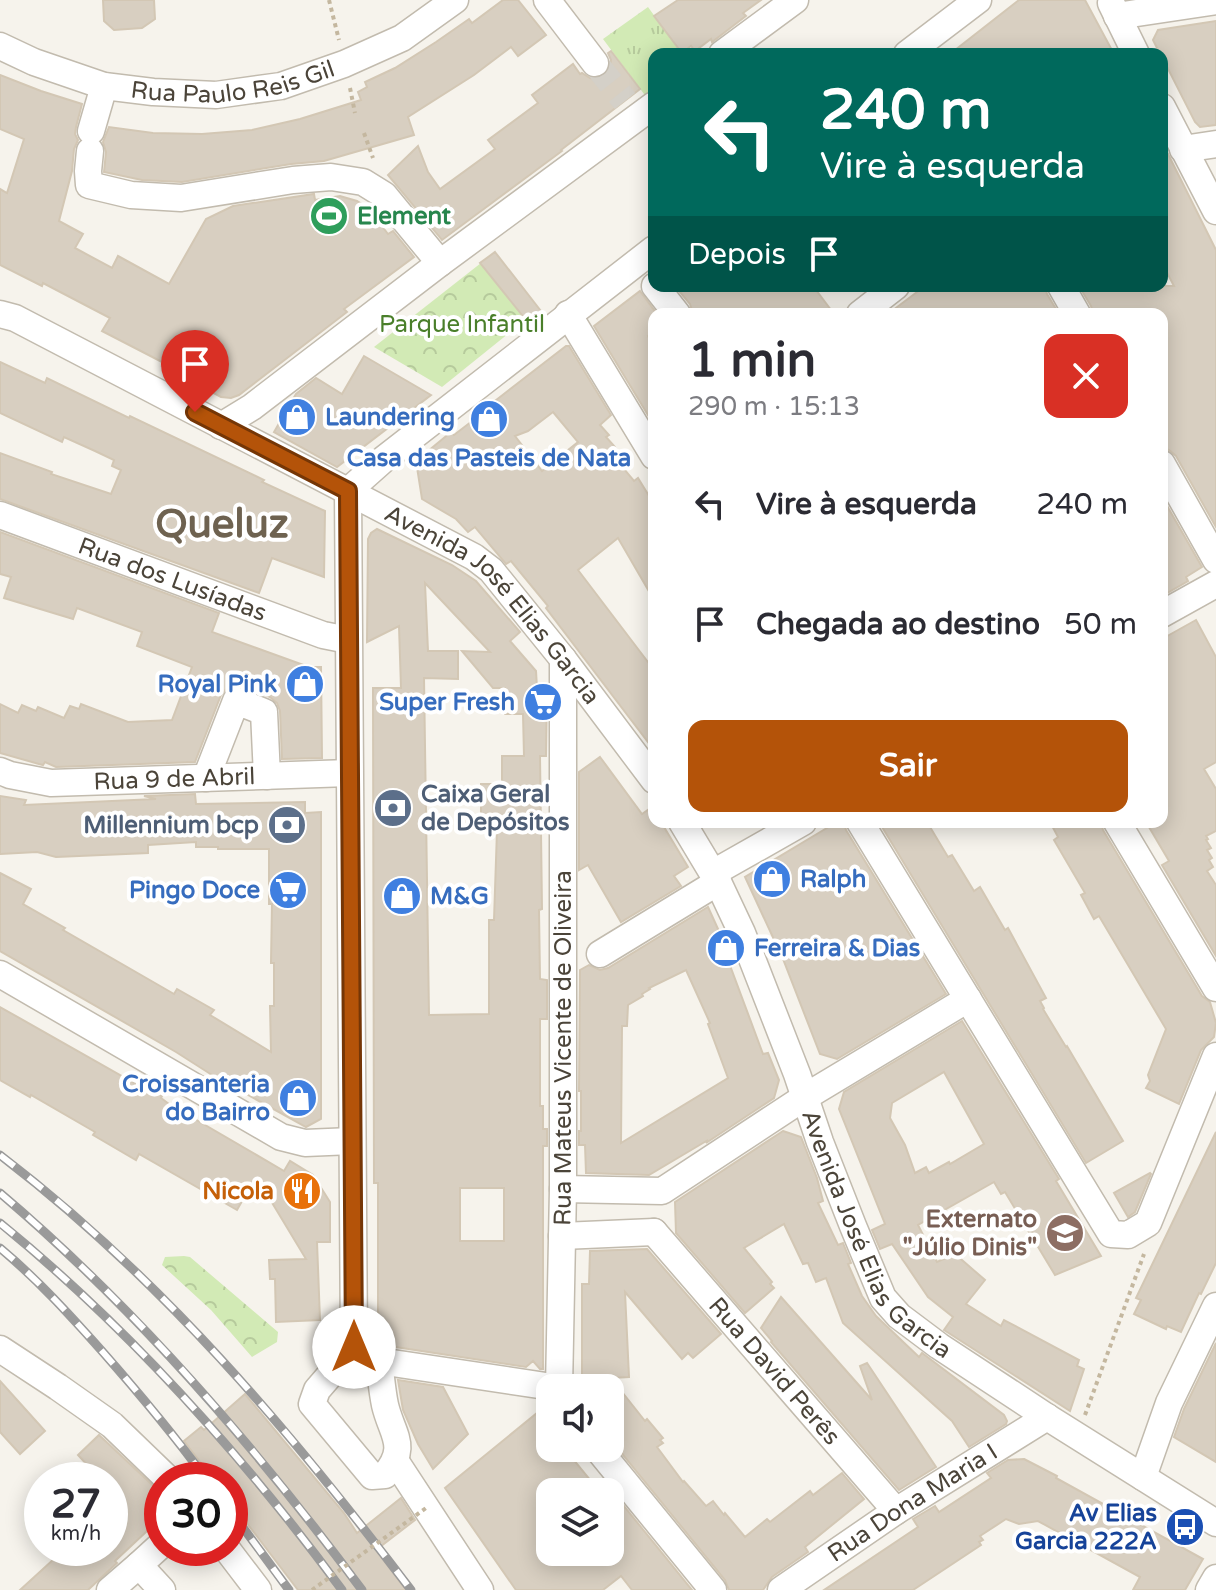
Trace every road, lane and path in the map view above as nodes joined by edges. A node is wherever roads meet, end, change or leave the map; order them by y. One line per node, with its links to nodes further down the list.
1 (455, 0): 12 (street, Rua Paulo Reis Gil)
2 (547, 0): 11 (street)
3 (795, 0): 8 (street)
4 (978, 0): 9 (street)
5 (1216, 1): 6 (street)
6 (1113, 8): 10 (street)
7 (0, 46): 12 (street, Rua Paulo Reis Gil)
8 (730, 48)
9 (915, 48)
10 (1133, 48)
11 (595, 63)
12 (104, 86): 19 (street)
13 (639, 107): 19 (street)
14 (1168, 119): 16 (street)
15 (1216, 144): 16 (street)
16 (1183, 149): 17 (street)
17 (1216, 211)
18 (645, 256): 25 (street)
19 (440, 263): 26 (street)
20 (659, 292): 22 (street)
21 (888, 292): 23 (street)
22 (672, 308)
23 (868, 308)
24 (5, 314): 26 (street, Avenida José Elias Garcia)
25 (568, 314): 27 (street); 29 (street)
26 (221, 426): 29 (street, Avenida José Elias Garcia)
27 (648, 446)
28 (1168, 475): 31 (street)
29 (348, 491): 34 (street); 35 (street, Avenida José Elias Garcia)
30 (0, 515): 34 (street, Rua dos Lusíadas)
31 (1216, 560)
32 (1216, 584): 33 (street)
33 (1168, 611)
34 (348, 640): 38 (street)
35 (563, 659): 37 (street, Avenida José Elias Garcia); 53 (street, Rua Mateus Vicente de Oliveira)
36 (0, 771): 40 (street, Rua 9 de Abril)
37 (648, 772)
38 (349, 773): 39 (street, Rua 9 de Abril); 52 (street)
39 (267, 776): 40 (street, Rua 9 de Abril); 40 (street)
40 (206, 778)
41 (686, 828): 45 (street, Avenida José Elias Garcia)
42 (793, 828): 45 (street)
43 (864, 828): 49 (street)
44 (1121, 828): 48 (street)
45 (715, 877): 46 (street); 51 (street, Avenida José Elias Garcia)
46 (600, 954)
47 (0, 974): 52 (street)
48 (1216, 988)
49 (968, 999): 51 (street); 55 (street)
50 (1216, 1056): 55 (street)
51 (805, 1097): 54 (street); 64 (street, Avenida José Elias Garcia)
52 (352, 1141): 59 (street)
53 (563, 1189): 54 (street); 57 (street, Rua Mateus Vicente de Oliveira)
54 (662, 1191): 56 (street)
55 (1138, 1229): 65 (path)
56 (654, 1232): 57 (street); 71 (street, Rua David Perês)
57 (562, 1236): 62 (street, Rua Mateus Vicente de Oliveira)
58 (1216, 1306): 69 (street)
59 (354, 1347): 61 (street); 67 (street)
60 (0, 1349): 66 (street)
61 (379, 1361): 63 (street); 67 (street)
62 (559, 1374)
63 (536, 1385)
64 (1047, 1417): 65 (street, Avenida José Elias Garcia); 71 (street, Rua Dona Maria I)
65 (1077, 1435): 69 (street, Avenida José Elias Garcia)
66 (150, 1462)
67 (396, 1462): 70 (street)
68 (608, 1462): 80 (street)
69 (1143, 1477): 72 (street, Avenida José Elias Garcia)
70 (426, 1508): 78 (path, bridge); 79 (street)
71 (896, 1511): 81 (street, Rua Dona Maria I)
72 (1216, 1523)
73 (240, 1566): 77 (street)
74 (1216, 1578): 82 (street)
75 (152, 1582): 76 (street)
76 (110, 1590)
77 (258, 1590)
78 (312, 1590)
79 (480, 1590)
80 (713, 1590)
81 (781, 1590)
82 (1209, 1590)

